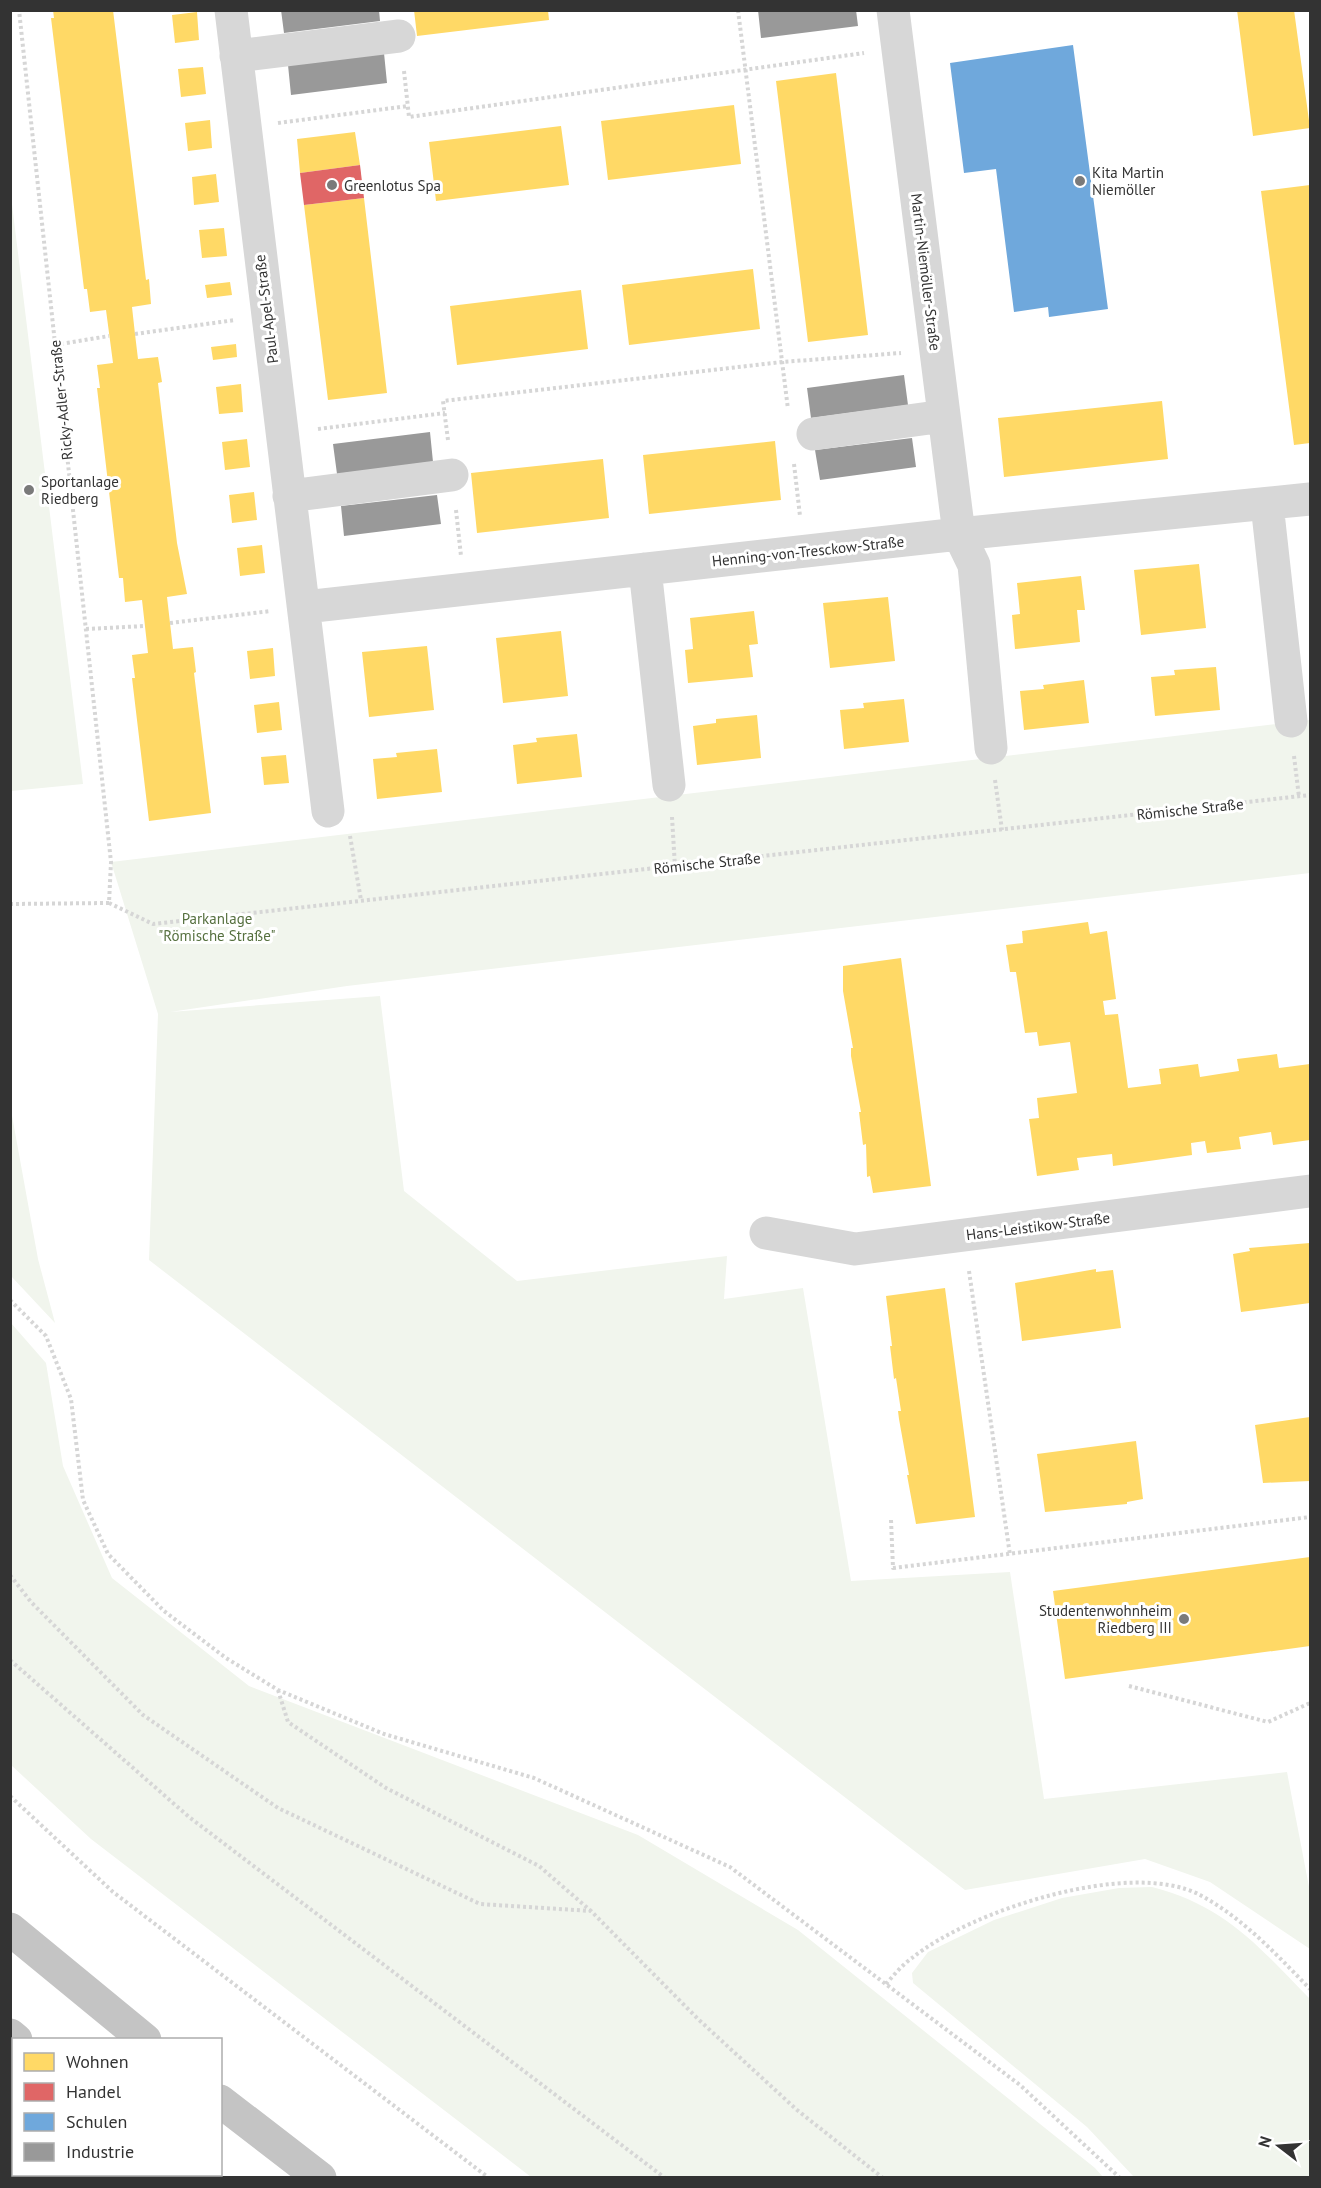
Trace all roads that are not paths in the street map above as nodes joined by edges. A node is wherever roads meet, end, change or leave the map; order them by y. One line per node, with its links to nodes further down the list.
1 (231, 10): 4 (street, Paul-Apel-Straße)
2 (893, 10): 5 (street, Martin-Niemöller-Straße)
3 (399, 36): 4 (street)
4 (236, 56): 8 (street, Paul-Apel-Straße)
5 (944, 416): 6 (street); 11 (street, Martin-Niemöller-Straße)
6 (799, 436)
7 (452, 475): 8 (street)
8 (289, 496): 13 (street, Paul-Apel-Straße)
9 (1311, 499): 10 (street, Henning-von-Tresckow-Straße)
10 (1267, 504): 11 (street, Henning-von-Tresckow-Straße); 14 (street)
11 (959, 534): 12 (street, Henning-von-Tresckow-Straße); 15 (street, Martin-Niemöller-Straße)
12 (645, 569): 13 (street, Henning-von-Tresckow-Straße); 16 (street)
13 (305, 607): 17 (street, Paul-Apel-Straße)
14 (1291, 721)
15 (991, 748)
16 (669, 785)
17 (328, 811)
18 (1311, 1191): 19 (street, Hans-Leistikow-Straße)
19 (766, 1233)
20 (10, 1929): 21 (highway)
21 (143, 2038)
22 (222, 2103): 23 (highway)
23 (320, 2178)

